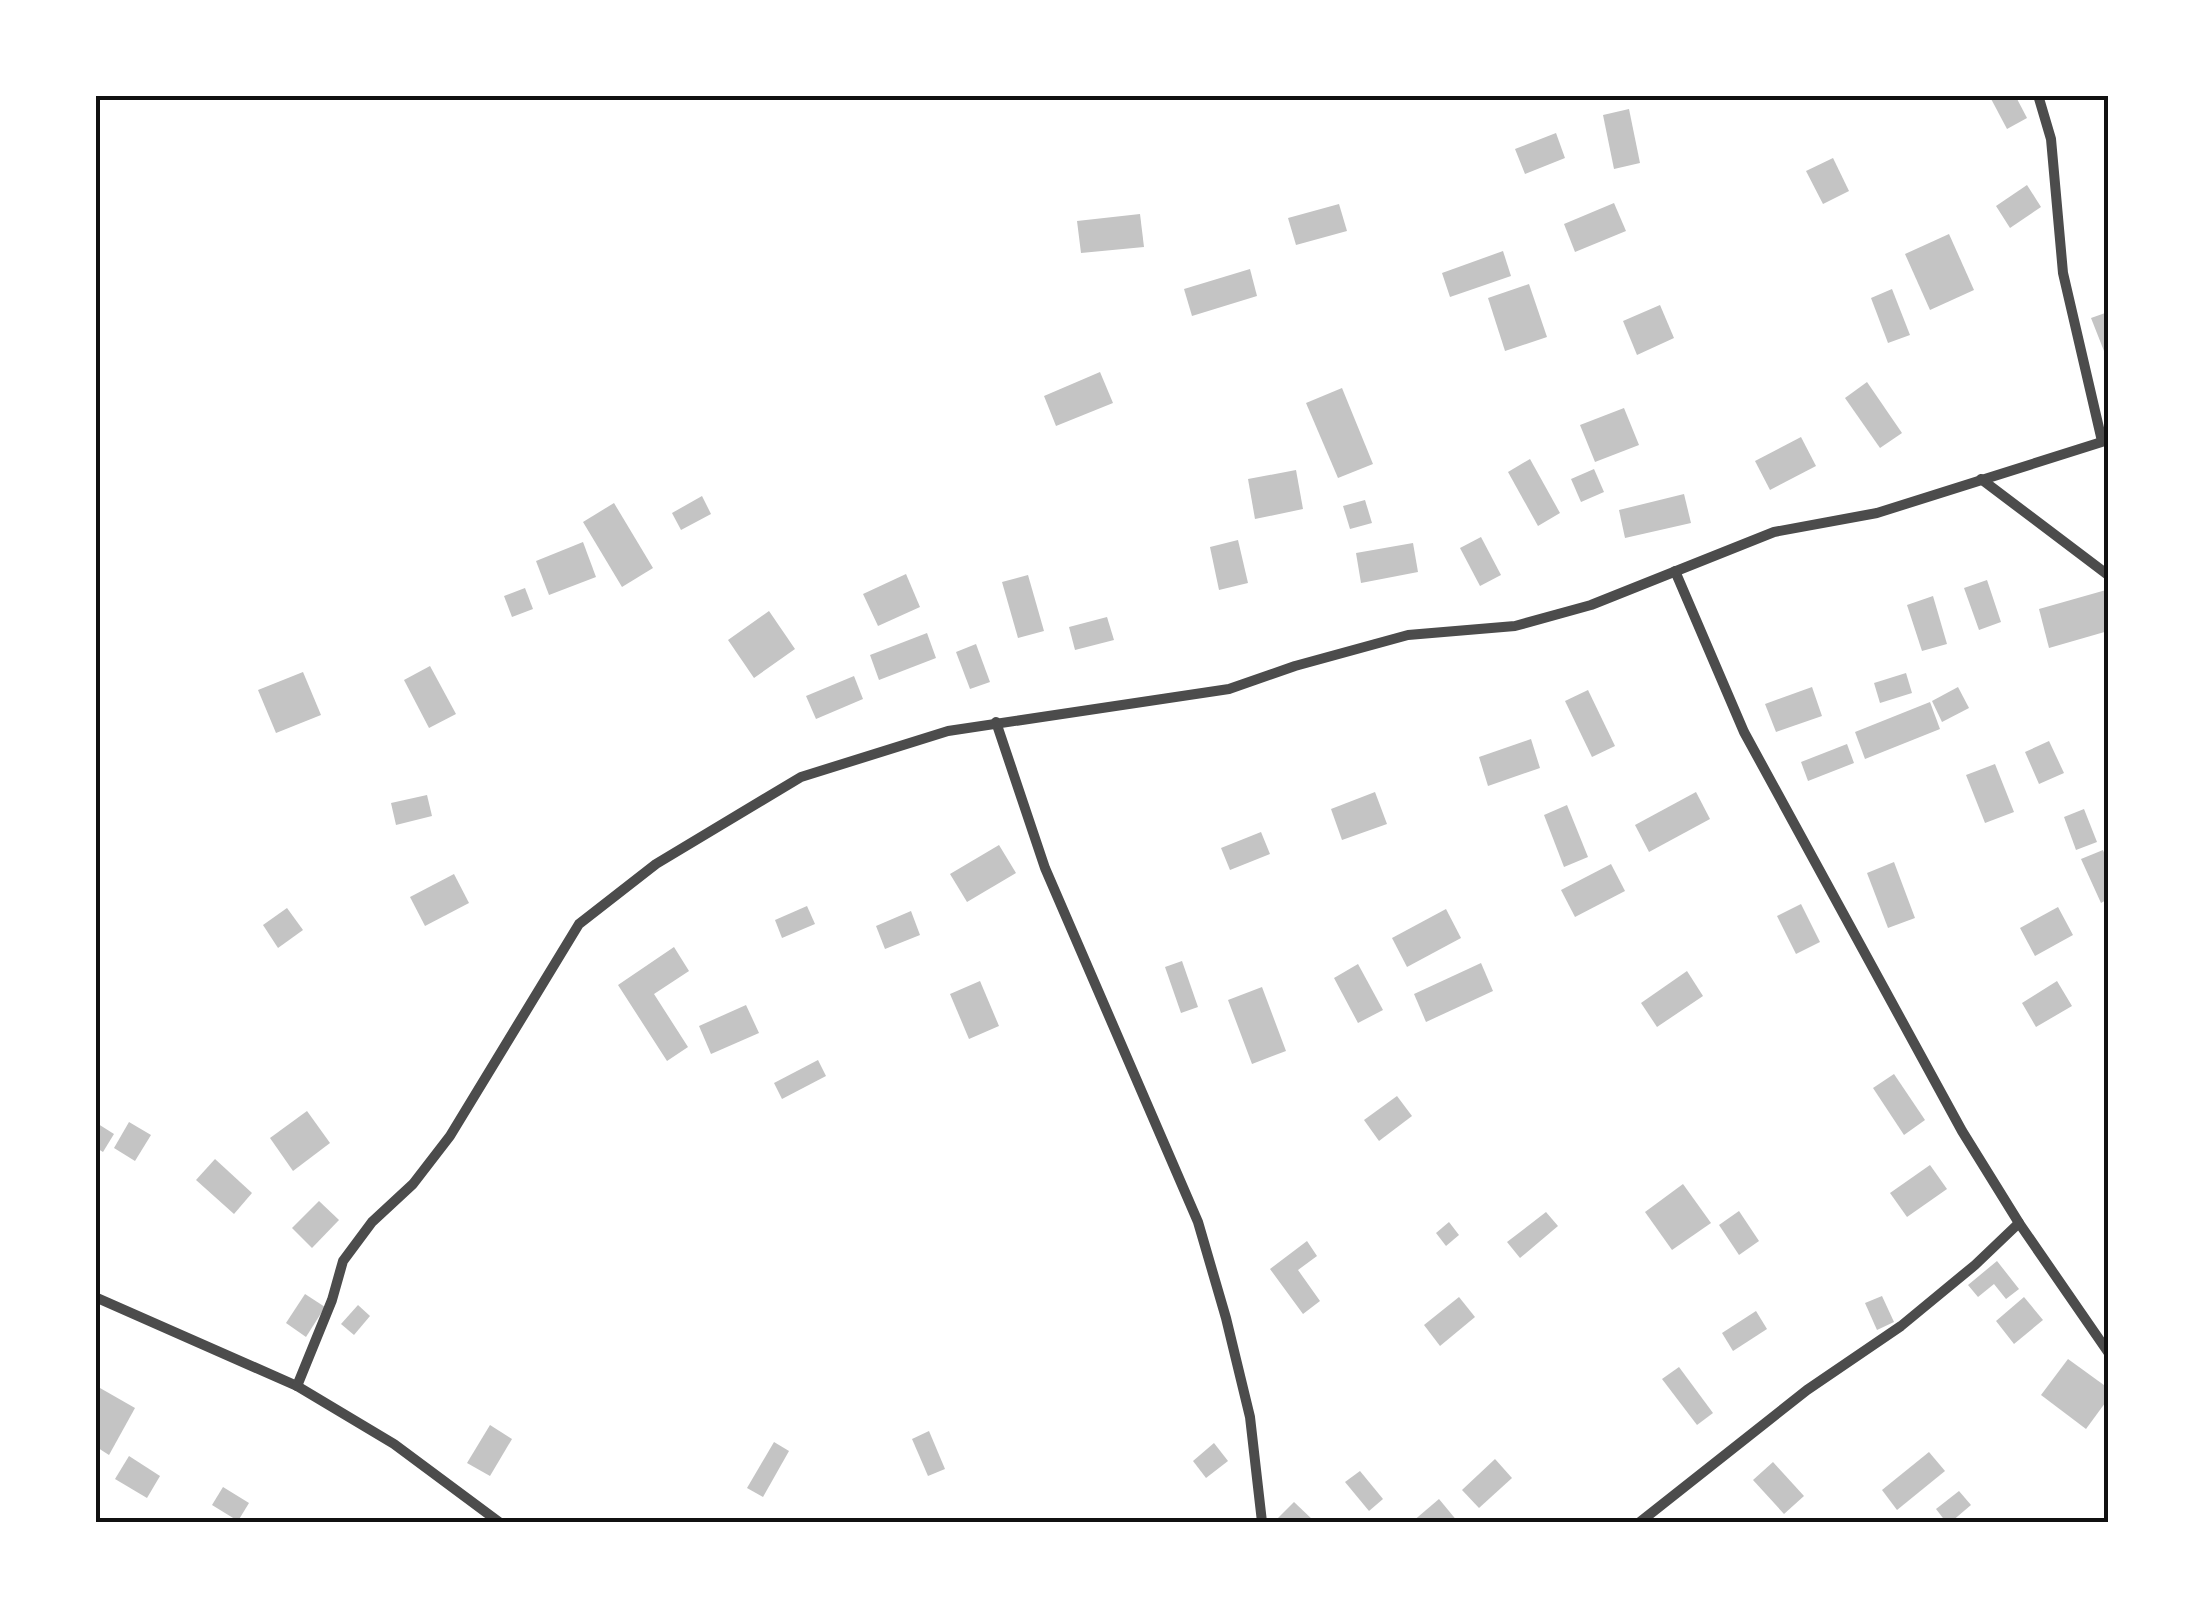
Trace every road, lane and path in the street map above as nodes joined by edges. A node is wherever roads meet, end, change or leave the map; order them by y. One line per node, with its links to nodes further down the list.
1 (2038, 95): 2 (street)
2 (2105, 440): 3 (street)
3 (1980, 479): 4 (street); 5 (street)
4 (1675, 571): 6 (street); 7 (street)
5 (2108, 575)
6 (996, 722): 10 (street); 12 (street)
7 (2019, 1223): 9 (street); 13 (street)
8 (95, 1298): 10 (street)
9 (2108, 1352)
10 (297, 1386): 11 (street)
11 (500, 1522)
12 (1262, 1522)
13 (1640, 1522)

